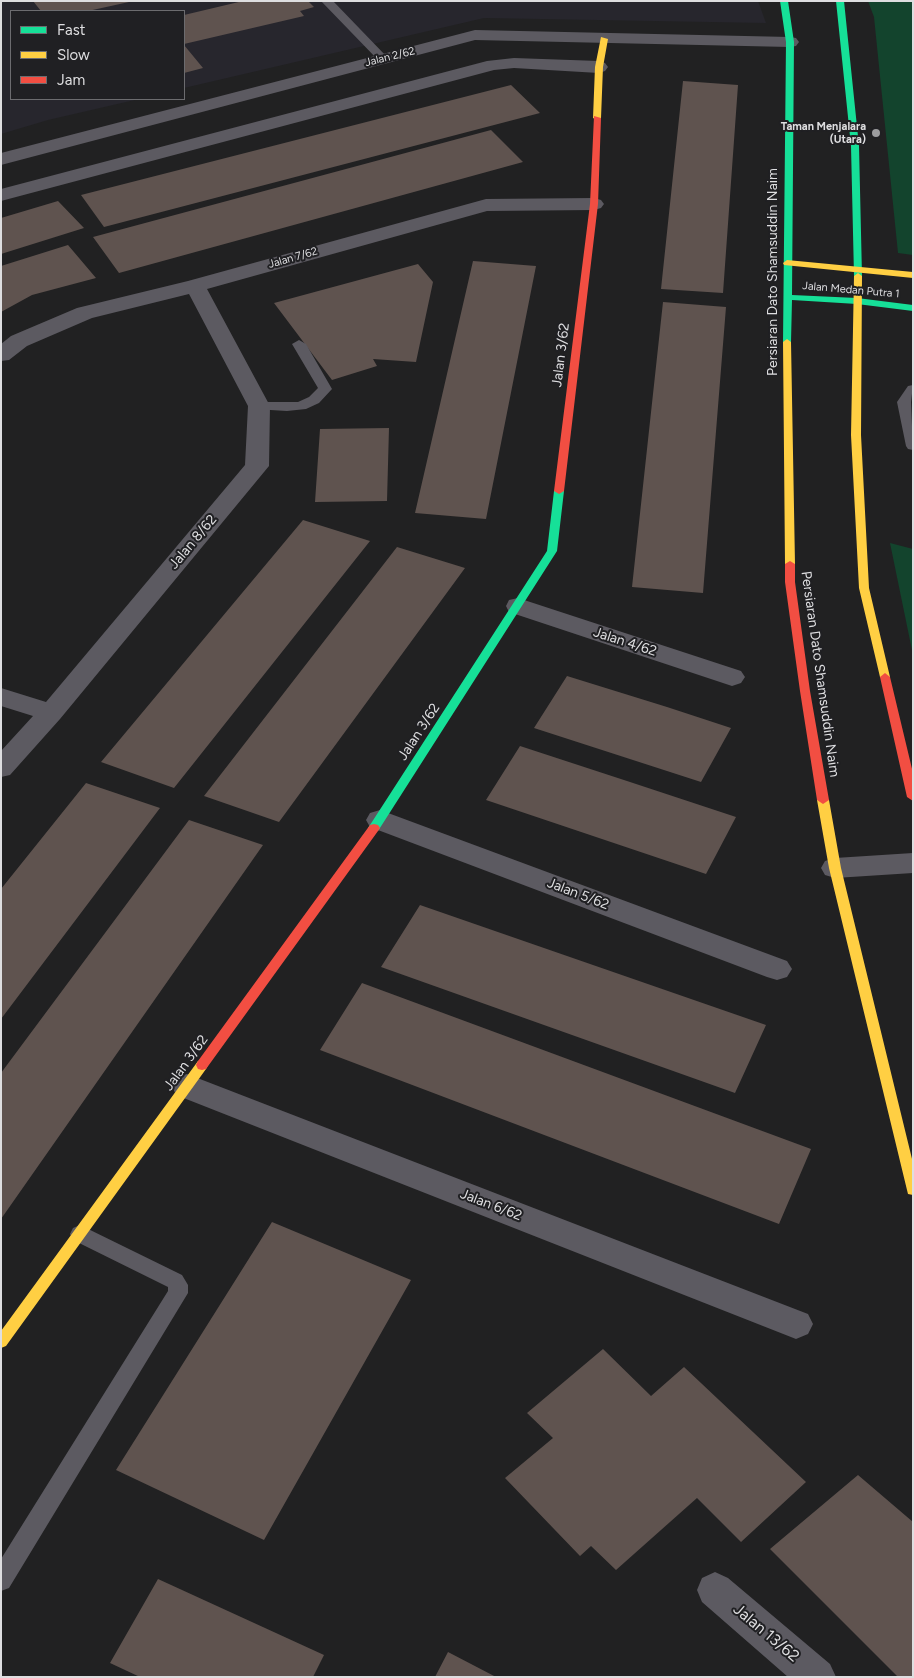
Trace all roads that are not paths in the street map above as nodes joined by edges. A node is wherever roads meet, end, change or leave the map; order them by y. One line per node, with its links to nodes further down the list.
1 (326, 1): 6 (lane)
2 (784, 1): 5 (main road, Persiaran Dato Shamsuddin Naim)
3 (840, 1): 14 (main road)
4 (604, 39): 5 (street, Jalan 2/62); 6 (street, Jalan 2/62); 7 (main road, Jalan 3/62)
5 (790, 42): 13 (main road, Persiaran Dato Shamsuddin Naim)
6 (383, 58): 8 (street, Jalan 2/62)
7 (598, 67): 9 (street); 12 (main road, Jalan 3/62)
8 (345, 68): 9 (street); 10 (street, Jalan 2/62)
9 (372, 96): 11 (street)
10 (1, 159)
11 (1, 195)
12 (594, 204): 16 (street, Jalan 7/62); 25 (main road, Jalan 3/62)
13 (787, 263): 14 (main road, Jalan Medan Putra 1); 17 (main road, Persiaran Dato Shamsuddin Naim)
14 (858, 269): 15 (main road, Jalan Medan Putra 1); 18 (main road)
15 (913, 275)
16 (195, 286): 21 (street, Jalan 7/62); 23 (street, Jalan 8/62)
17 (786, 297): 18 (main road, Jalan Medan Putra 1); 33 (main road, Persiaran Dato Shamsuddin Naim)
18 (857, 301): 19 (main road, Jalan Medan Putra 1); 30 (main road)
19 (913, 308)
20 (299, 344): 23 (lane)
21 (1, 355)
22 (913, 388): 24 (lane)
23 (259, 406): 28 (street, Jalan 8/62)
24 (913, 446)
25 (518, 606): 26 (street, Jalan 4/62); 31 (main road, Jalan 3/62)
26 (732, 677)
27 (1, 697): 28 (street)
28 (52, 712): 29 (street, Jalan 8/62)
29 (1, 768)
30 (913, 797)
31 (380, 820): 34 (street, Jalan 5/62); 35 (main road, Jalan 3/62)
32 (913, 863): 33 (street)
33 (835, 868): 36 (main road, Persiaran Dato Shamsuddin Naim)
34 (777, 969)
35 (187, 1086): 37 (main road, Jalan 3/62); 38 (street, Jalan 6/62)
36 (913, 1190)
37 (80, 1234): 39 (main road, Jalan 3/62); 40 (lane)
38 (796, 1324)
39 (1, 1342)
40 (1, 1580)
41 (715, 1590): 42 (street, Jalan 13/62)
42 (817, 1677)

